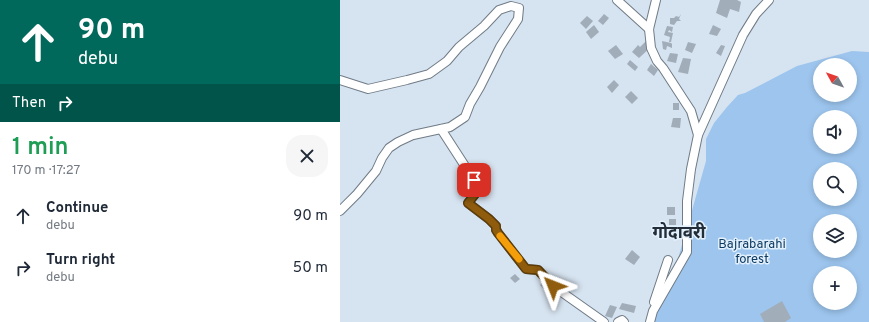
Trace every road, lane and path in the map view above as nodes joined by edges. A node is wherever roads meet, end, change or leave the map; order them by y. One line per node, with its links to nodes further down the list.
1 (617, 0): 4 (street)
2 (656, 0): 4 (street)
3 (769, 0): 7 (street)
4 (649, 28): 7 (street)
5 (340, 80): 6 (street)
6 (441, 129): 8 (street); 10 (street)
7 (698, 135): 13 (street)
8 (340, 211)
9 (668, 260): 13 (street)
10 (604, 322)
11 (618, 322): 12 (street)
12 (624, 322)
13 (649, 322)

